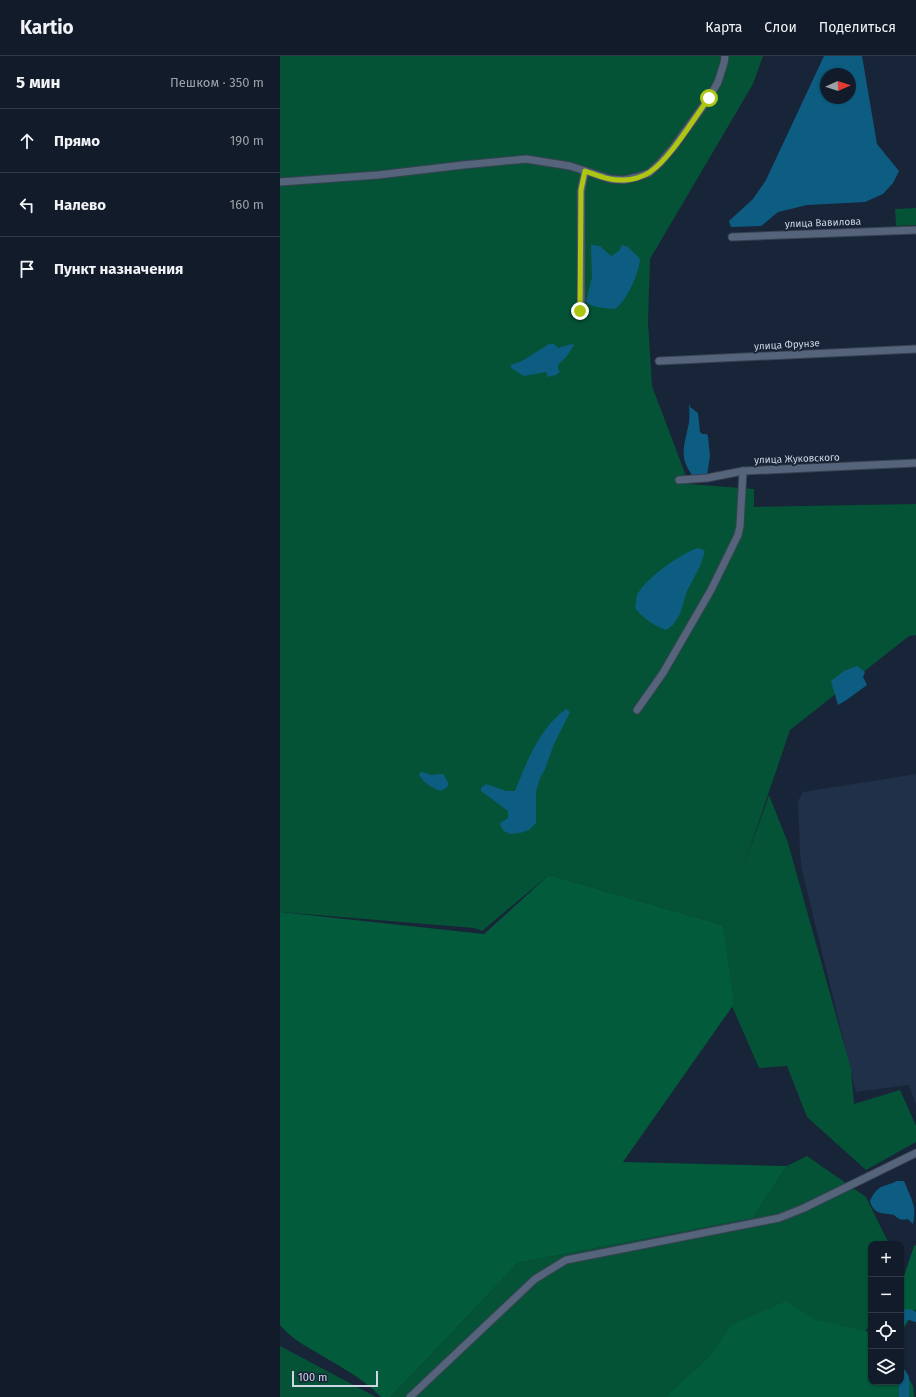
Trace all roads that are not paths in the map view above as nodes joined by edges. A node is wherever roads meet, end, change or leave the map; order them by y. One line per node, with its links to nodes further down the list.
1 (724, 56): 2 (street)
2 (585, 171): 3 (street); 6 (street)
3 (280, 182)
4 (916, 230): 5 (street, улица Вавилова)
5 (732, 237)
6 (580, 311)
7 (916, 349): 8 (street, улица Фрунзе)
8 (659, 361)
9 (916, 463): 10 (street, улица Жуковского)
10 (743, 471): 11 (street, улица Жуковского); 12 (street)
11 (679, 480)
12 (637, 710)
13 (916, 1153): 14 (street)
14 (410, 1397)

